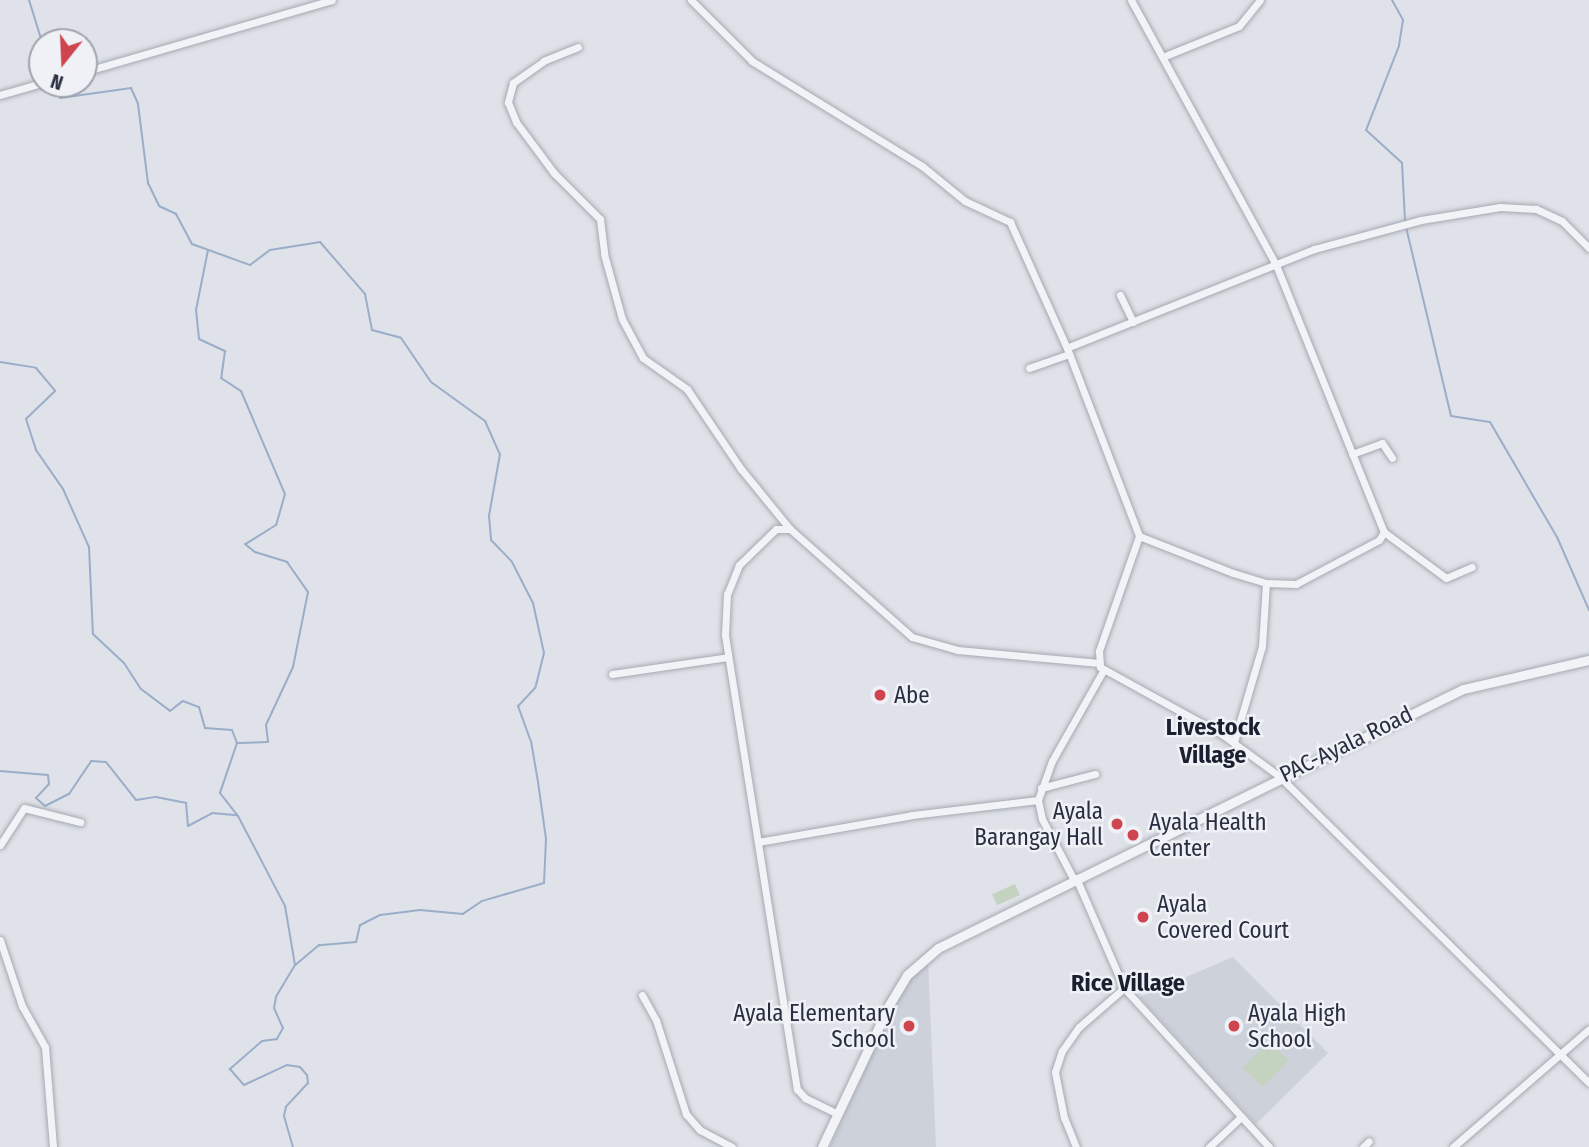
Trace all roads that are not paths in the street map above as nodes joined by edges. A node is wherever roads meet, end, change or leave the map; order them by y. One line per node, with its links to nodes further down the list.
1 (332, 0): 7 (street)
2 (691, 0): 14 (street)
3 (1131, 0): 6 (street)
4 (1260, 0): 6 (street)
5 (578, 47): 18 (street)
6 (1165, 56): 11 (street)
7 (98, 68)
8 (28, 87): 9 (street)
9 (0, 95)
10 (1589, 248): 11 (street)
11 (1276, 265): 13 (street); 16 (street)
12 (1120, 295): 13 (street)
13 (1133, 322): 14 (street)
14 (1068, 351): 15 (street); 20 (street)
15 (1029, 368)
16 (1352, 454): 17 (street); 19 (street)
17 (1392, 458)
18 (790, 529): 23 (street); 25 (street)
19 (1384, 532): 21 (street); 22 (street)
20 (1139, 536): 22 (street); 25 (street)
21 (1472, 567)
22 (1266, 583): 28 (street)
23 (728, 657): 27 (street); 34 (street)
24 (1589, 660): 30 (street, PAC-Ayala Road)
25 (1098, 663): 26 (street)
26 (1103, 670): 28 (street); 31 (street)
27 (612, 674)
28 (1234, 742): 30 (street)
29 (1095, 774): 31 (street)
30 (1279, 776): 36 (street, PAC-Ayala Road); 41 (street)
31 (1041, 788): 32 (street)
32 (1038, 800): 34 (street); 36 (street)
33 (80, 822): 35 (street)
34 (758, 842): 43 (street)
35 (0, 845)
36 (1075, 879): 38 (street); 43 (street, PAC-Ayala Road)
37 (0, 940): 45 (street)
38 (1124, 988): 44 (street); 48 (street)
39 (642, 995): 46 (street)
40 (1589, 1029): 41 (street)
41 (1560, 1052): 42 (street); 51 (street)
42 (1589, 1083)
43 (836, 1113): 47 (street, PAC-Ayala Road)
44 (1241, 1117): 49 (street); 50 (street)
45 (53, 1147)
46 (732, 1147)
47 (822, 1147)
48 (1076, 1147)
49 (1209, 1147)
50 (1269, 1147)
51 (1453, 1147)

